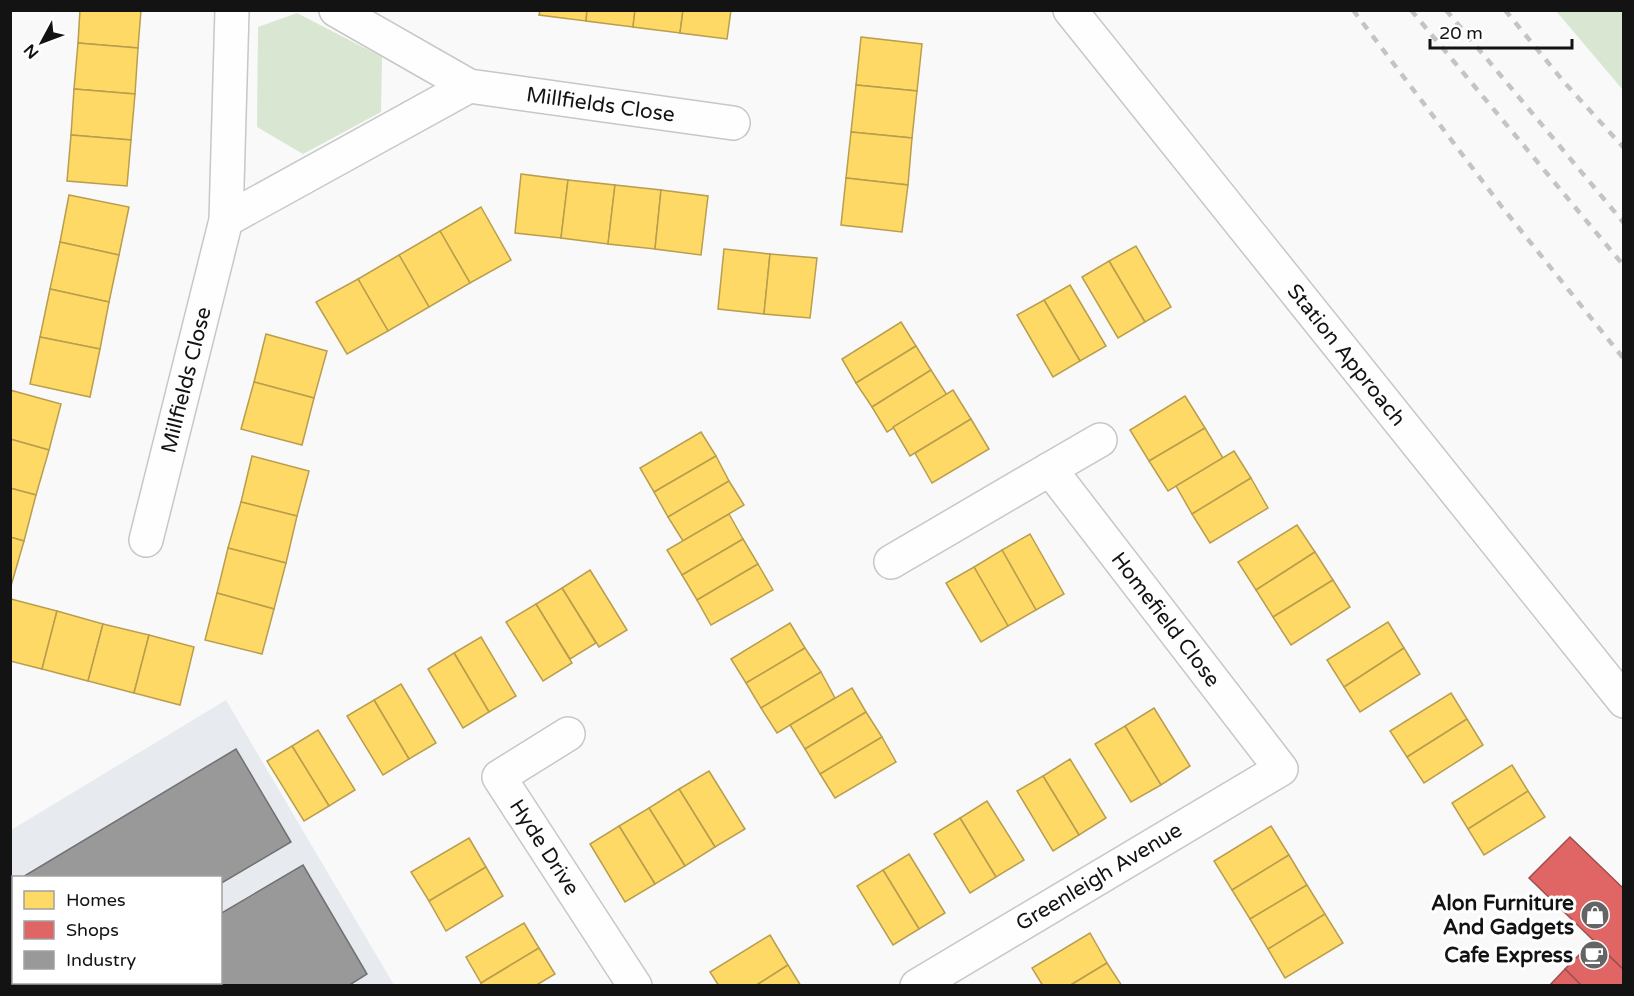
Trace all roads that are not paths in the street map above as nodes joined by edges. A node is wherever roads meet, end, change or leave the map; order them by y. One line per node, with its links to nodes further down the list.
1 (232, 10): 6 (street, Millfields Close)
2 (336, 10): 4 (street, Millfields Close)
3 (1070, 10): 11 (street, Station Approach)
4 (469, 86): 5 (street, Millfields Close); 6 (street)
5 (733, 123)
6 (226, 220): 9 (street, Millfields Close)
7 (1100, 440): 8 (street)
8 (1050, 469): 10 (street); 13 (street, Homefield Close)
9 (146, 540)
10 (891, 562)
11 (1623, 701)
12 (568, 734): 14 (street, Hyde Drive)
13 (1281, 770): 15 (street, Greenleigh Avenue)
14 (635, 986)
15 (917, 986)

